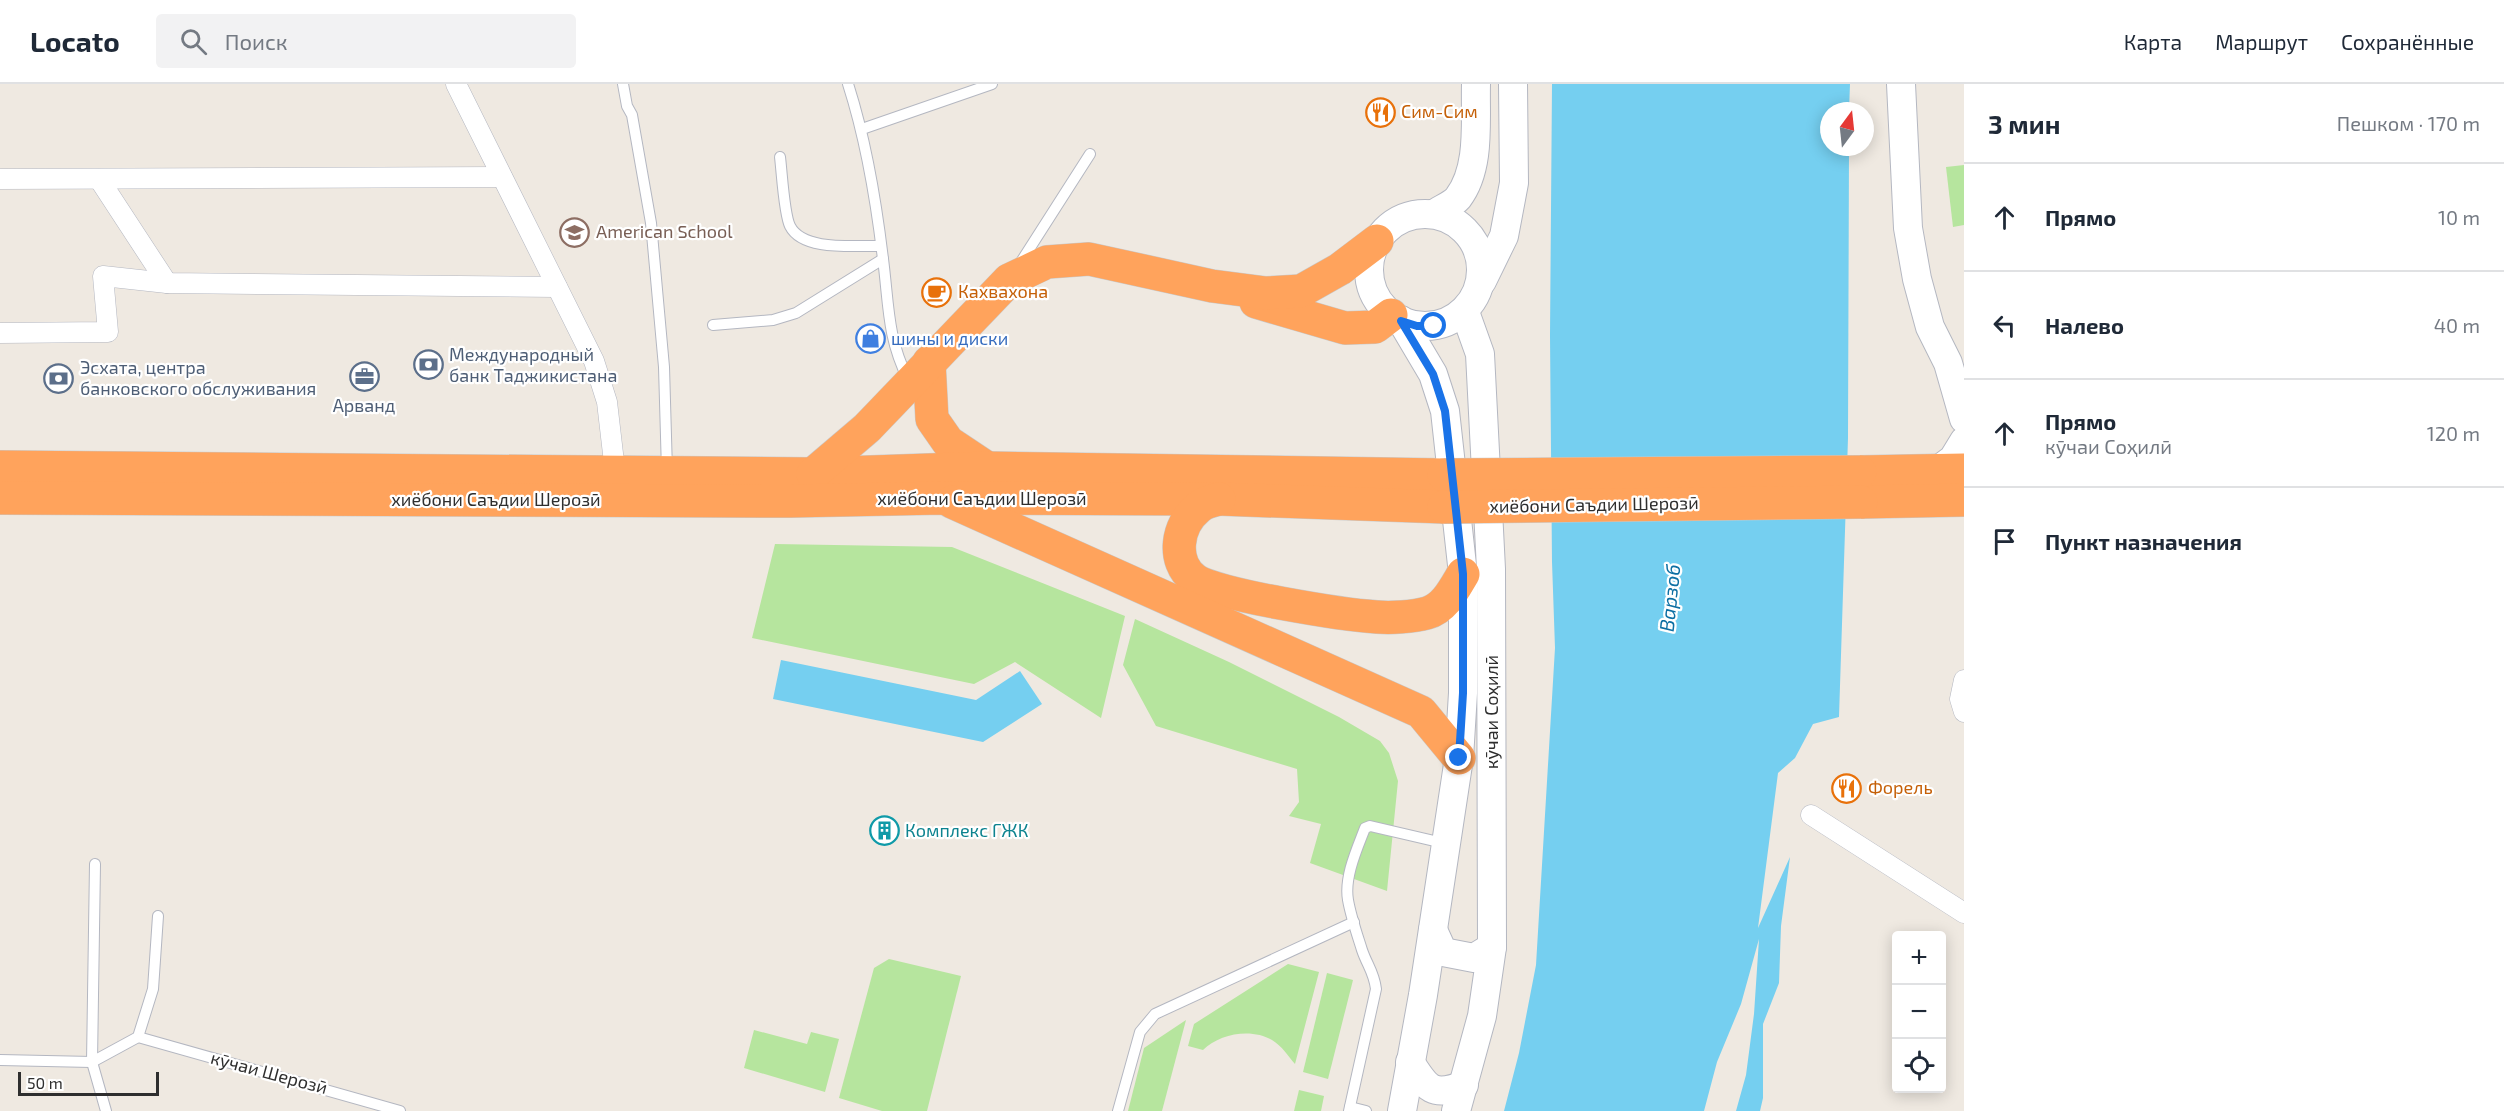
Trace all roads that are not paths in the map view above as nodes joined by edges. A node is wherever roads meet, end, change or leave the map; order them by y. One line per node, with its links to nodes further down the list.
1 (456, 84): 11 (street)
2 (623, 84): 35 (lane)
3 (848, 84): 8 (lane)
4 (992, 84): 8 (lane)
5 (1476, 84): 14 (main road)
6 (1513, 84): 19 (main road)
7 (1901, 84): 27 (main road)
8 (862, 129): 16 (lane)
9 (1090, 154): 18 (lane)
10 (780, 157): 16 (lane)
11 (502, 177): 13 (street); 22 (street)
12 (0, 179): 13 (street)
13 (99, 179): 20 (street)
14 (1434, 214): 15 (main road); 19 (main road)
15 (1377, 241): 21 (highway); 24 (main road)
16 (881, 246): 17 (lane)
17 (884, 259): 25 (lane); 28 (lane)
18 (1009, 280): 21 (highway); 28 (highway)
19 (1482, 280): 23 (main road)
20 (167, 282): 22 (street); 26 (street)
21 (1212, 286): 24 (highway)
22 (557, 287): 34 (street)
23 (1465, 312): 24 (main road); 53 (main road, кӯчаи Соҳилӣ)
24 (1396, 318): 42 (main road, кӯчаи Соҳилӣ)
25 (713, 325)
26 (0, 333)
27 (1956, 369): 29 (main road)
28 (919, 372): 32 (highway); 36 (highway)
29 (1964, 419)
30 (1964, 441): 33 (main road)
31 (0, 467): 34 (highway, хиёбони Саъдии Шерозӣ)
32 (987, 468): 36 (highway, хиёбони Саъдии Шерозӣ); 37 (highway, хиёбони Саъдии Шерозӣ, bridge)
33 (1950, 470): 37 (highway, хиёбони Саъдии Шерозӣ)
34 (615, 471): 35 (highway, хиёбони Саъдии Шерозӣ)
35 (667, 471): 36 (highway, хиёбони Саъдии Шерозӣ)
36 (813, 474)
37 (1860, 487): 40 (highway, хиёбони Саъдии Шерозӣ, bridge); 41 (highway, хиёбони Саъдии Шерозӣ)
38 (0, 498): 39 (highway, хиёбони Саъдии Шерозӣ)
39 (942, 498): 40 (highway, хиёбони Саъдии Шерозӣ); 45 (highway)
40 (1219, 499): 42 (highway)
41 (1964, 500)
42 (1463, 574): 45 (main road, кӯчаи Соҳилӣ)
43 (1964, 680): 44 (street)
44 (1964, 712)
45 (1459, 758): 47 (main road, кӯчаи Соҳилӣ)
46 (1810, 814): 49 (street)
47 (1445, 843): 51 (lane); 52 (main road, кӯчаи Соҳилӣ)
48 (95, 864): 56 (lane)
49 (1964, 913)
50 (158, 916): 54 (lane)
51 (1354, 922): 59 (lane); 62 (lane)
52 (1433, 930): 53 (main road); 57 (main road, кӯчаи Соҳилӣ)
53 (1492, 947): 58 (main road, кӯчаи Соҳилӣ)
54 (138, 1037): 56 (lane); 61 (lane, кӯчаи Шерозӣ)
55 (0, 1059): 56 (lane)
56 (92, 1062): 60 (lane)
57 (1410, 1062): 58 (main road); 64 (main road, кӯчаи Соҳилӣ)
58 (1460, 1098)
59 (1349, 1109): 63 (lane)
60 (106, 1111)
61 (400, 1111)
62 (1118, 1111)
63 (1366, 1111)
64 (1402, 1111)

